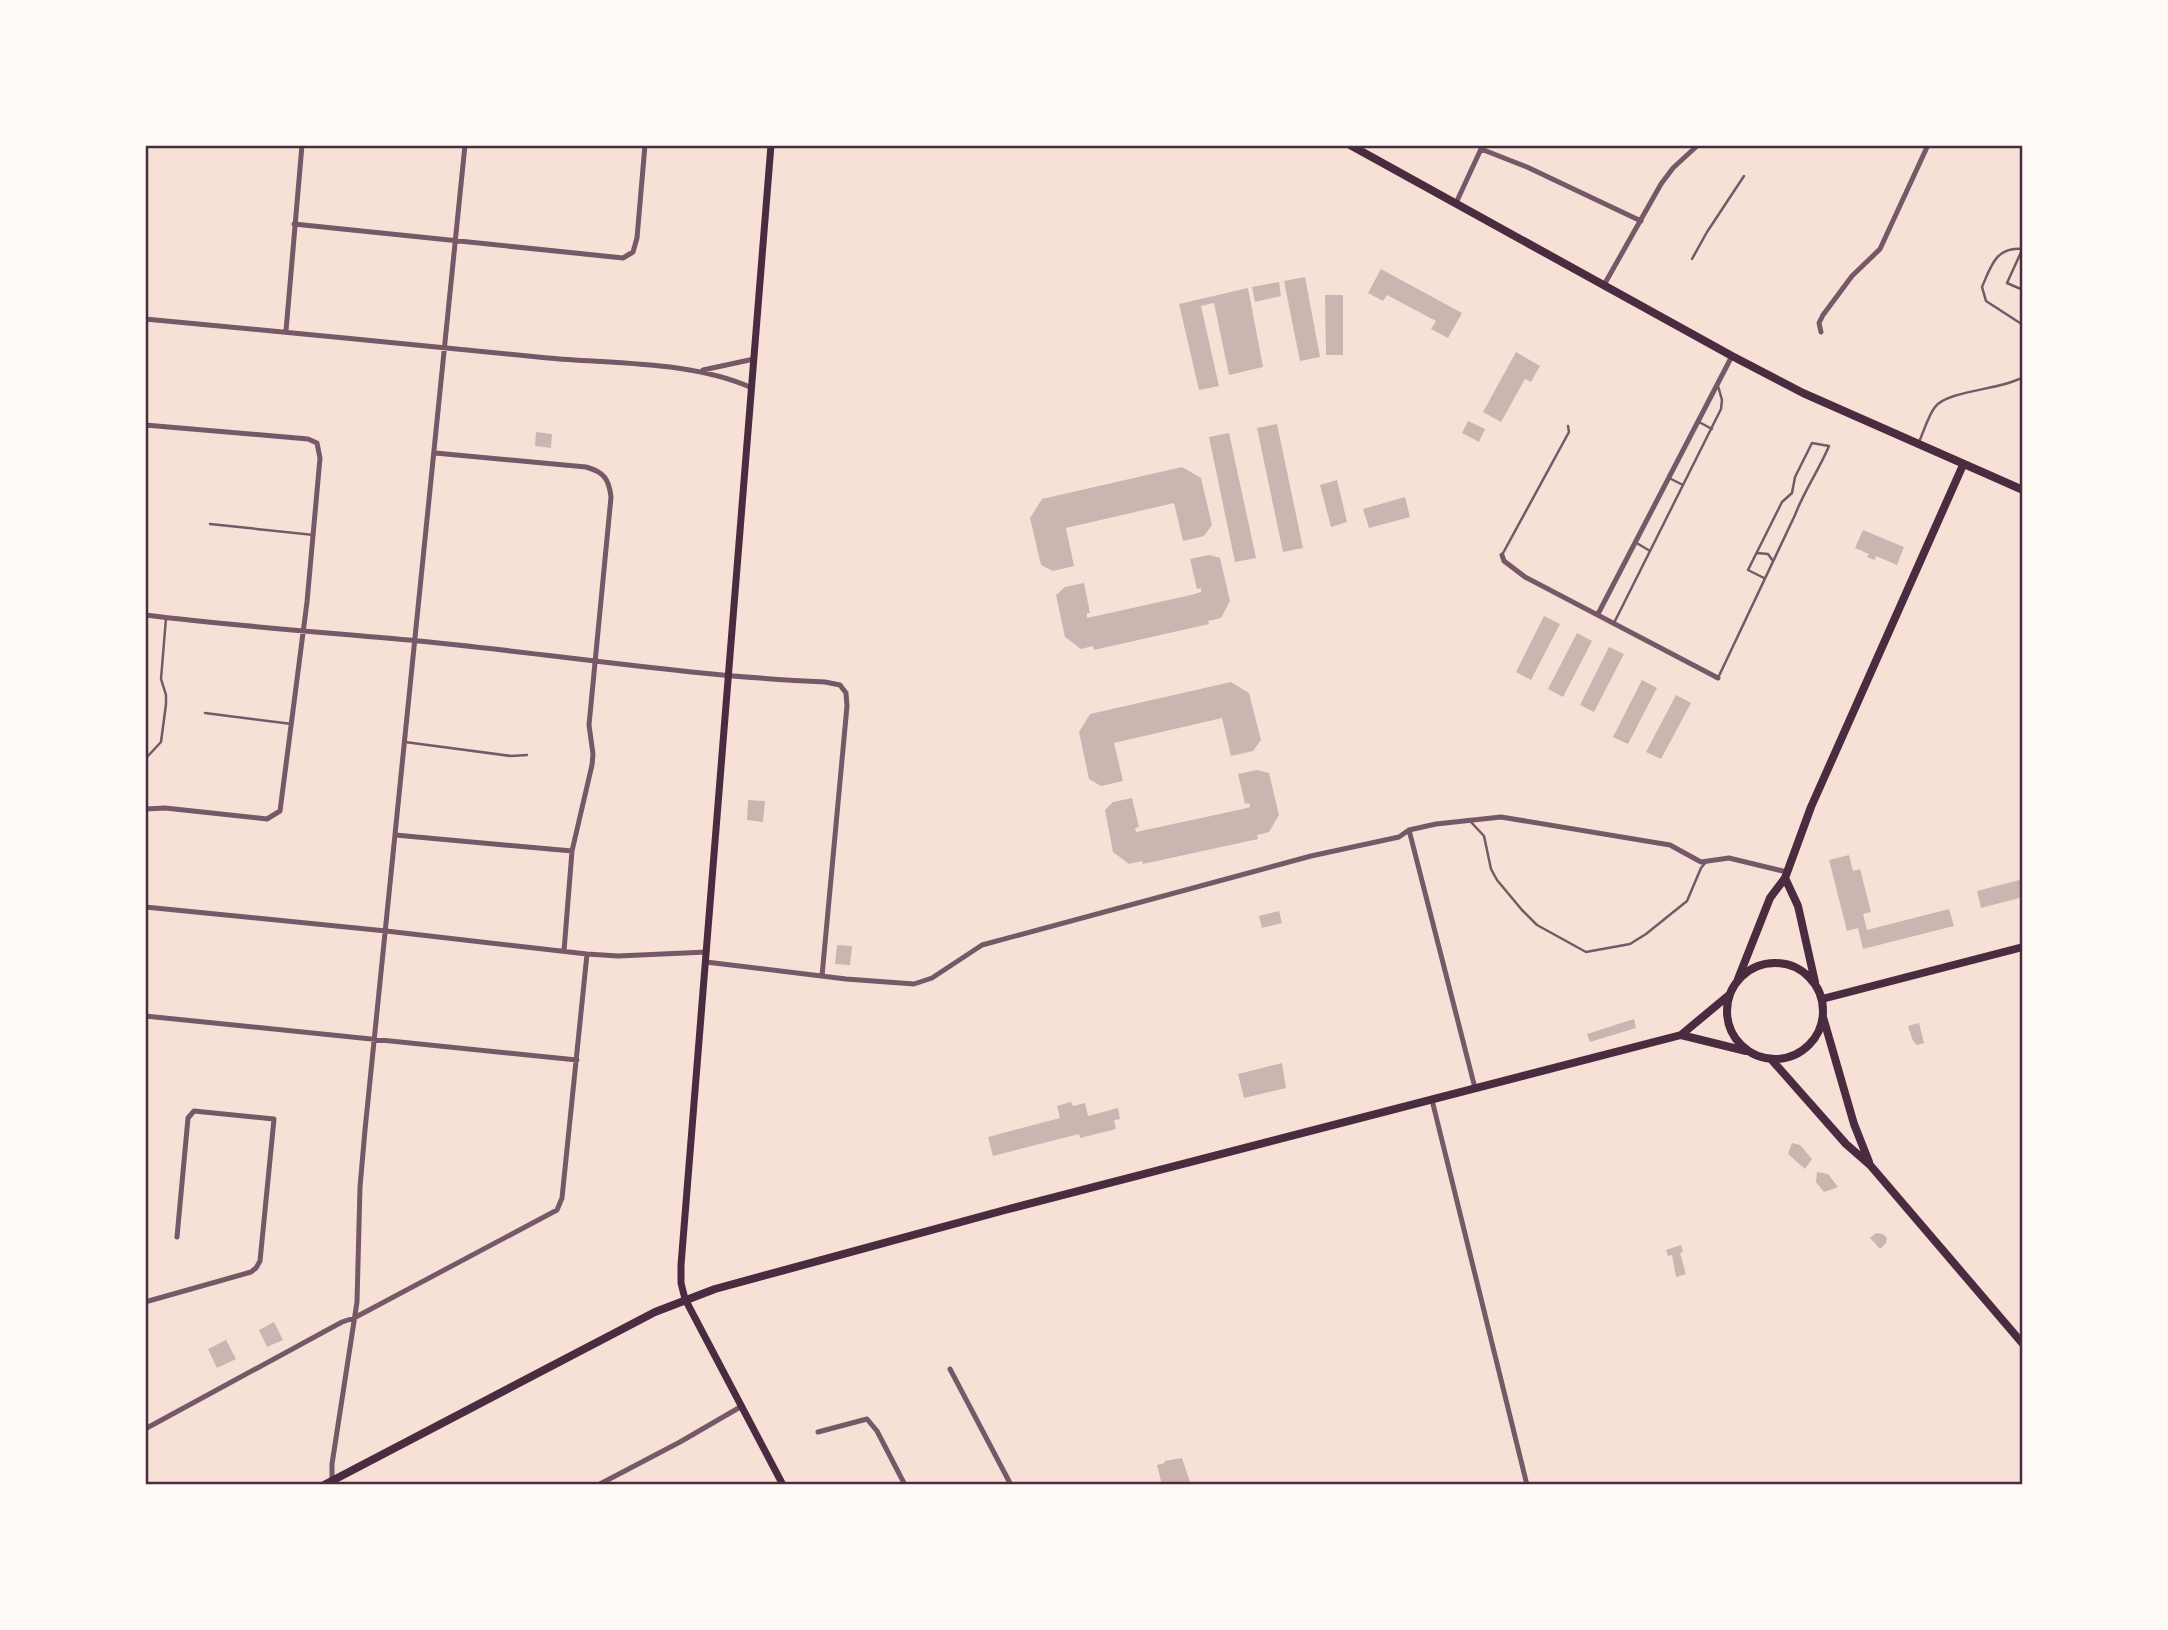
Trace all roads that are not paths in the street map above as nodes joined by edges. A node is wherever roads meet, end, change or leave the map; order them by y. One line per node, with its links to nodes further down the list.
1 (302, 145): 11 (street)
2 (465, 145): 12 (street)
3 (645, 145): 12 (street)
4 (771, 145): 23 (main road)
5 (1350, 145): 9 (main road)
6 (1698, 145): 10 (street)
7 (1928, 145): 20 (street)
8 (1744, 176): 14 (lane)
9 (1456, 203): 10 (street); 15 (main road)
10 (1641, 221): 15 (street)
11 (294, 224): 12 (street); 19 (street)
12 (457, 240): 21 (street)
13 (2023, 249): 16 (lane); 18 (lane)
14 (1692, 259)
15 (1604, 285): 22 (main road)
16 (2023, 290)
17 (145, 319): 19 (street)
18 (2023, 325)
19 (286, 331): 21 (street)
20 (1821, 332)
21 (446, 348): 24 (street); 33 (street)
22 (1732, 356): 26 (street); 32 (main road)
23 (754, 359): 24 (street); 27 (main road)
24 (700, 370): 27 (street)
25 (2023, 377): 32 (lane)
26 (1717, 382): 28 (street); 31 (lane)
27 (752, 388): 53 (main road)
28 (1697, 420): 31 (lane); 35 (street)
29 (145, 425): 39 (street)
30 (1568, 426): 43 (lane)
31 (1712, 429): 36 (lane)
32 (1917, 445): 34 (main road)
33 (435, 453): 51 (street); 52 (street)
34 (1963, 465): 37 (main road); 66 (main road)
35 (1668, 477): 36 (lane); 40 (street)
36 (1683, 485): 41 (lane)
37 (2023, 490)
38 (210, 524): 39 (lane)
39 (314, 535): 50 (street)
40 (1635, 542): 41 (lane); 46 (street)
41 (1650, 551): 49 (lane)
42 (1757, 553): 44 (lane); 44 (lane); 45 (lane)
43 (1502, 555): 46 (street)
44 (1773, 561): 45 (lane)
45 (1765, 578): 54 (lane)
46 (1598, 614): 49 (street)
47 (145, 615): 48 (street)
48 (166, 618): 50 (street); 59 (lane)
49 (1614, 623): 54 (street)
50 (303, 632): 51 (street); 56 (street)
51 (415, 641): 52 (street); 57 (street)
52 (594, 661): 53 (street); 64 (street)
53 (729, 675): 71 (main road); 74 (street)
54 (1718, 678)
55 (205, 713): 56 (lane)
56 (292, 724): 60 (street)
57 (405, 742): 58 (lane); 63 (street)
58 (527, 755)
59 (145, 763)
60 (145, 809)
61 (1468, 819): 62 (street); 65 (street); 65 (lane)
62 (1409, 830): 74 (street); 86 (street)
63 (396, 835): 64 (street); 68 (street)
64 (572, 851): 70 (street)
65 (1706, 862): 66 (street)
66 (1786, 875): 75 (main road); 76 (main road)
67 (145, 907): 68 (street)
68 (386, 931): 70 (street); 82 (street)
69 (2023, 947): 78 (main road)
70 (564, 951): 72 (street)
71 (707, 952): 72 (street); 73 (main road)
72 (587, 954): 85 (street)
73 (706, 962): 74 (street); 90 (main road)
74 (822, 976)
75 (1738, 979): 76 (main road); 77 (main road)
76 (1815, 984): 78 (main road)
77 (1729, 995): 81 (main road); 83 (main road)
78 (1822, 999): 80 (main road)
79 (145, 1016): 82 (street)
80 (1823, 1017): 84 (main road); 88 (main road)
81 (1681, 1035): 83 (main road); 86 (main road)
82 (374, 1038): 85 (street); 92 (street)
83 (1748, 1051): 84 (main road)
84 (1771, 1059): 88 (main road)
85 (577, 1060): 92 (street)
86 (1475, 1088): 87 (main road)
87 (1432, 1100): 90 (main road); 103 (street)
88 (1870, 1165): 93 (main road)
89 (177, 1237): 91 (street)
90 (685, 1299): 95 (main road); 98 (main road)
91 (145, 1302)
92 (354, 1318): 96 (street); 98 (street)
93 (2023, 1344)
94 (950, 1369): 102 (street)
95 (742, 1406): 99 (street); 100 (main road)
96 (145, 1429)
97 (818, 1432): 101 (street)
98 (330, 1483)
99 (598, 1485)
100 (783, 1485)
101 (905, 1485)
102 (1011, 1485)
103 (1527, 1485)

